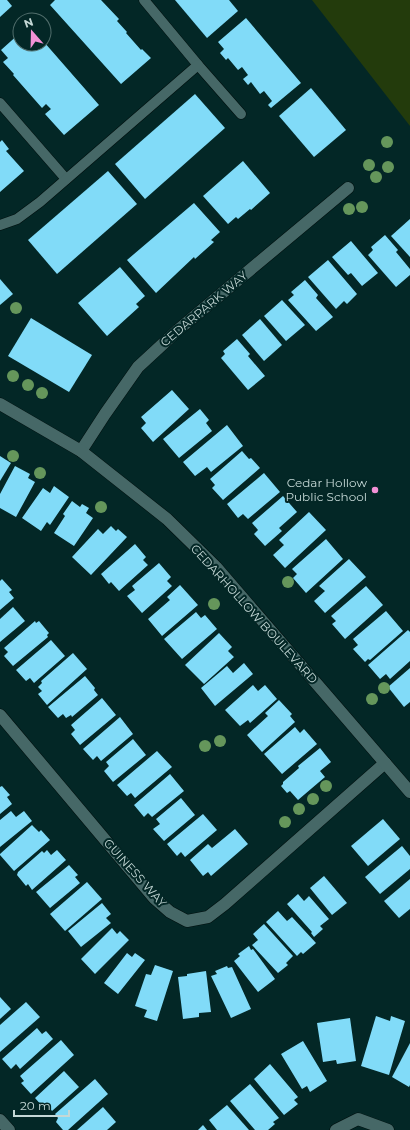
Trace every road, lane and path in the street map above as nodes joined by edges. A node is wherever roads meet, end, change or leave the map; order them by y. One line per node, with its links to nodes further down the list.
1 (144, 0): 2 (lane)
2 (198, 65): 4 (lane); 5 (lane)
3 (0, 103): 5 (lane)
4 (241, 114)
5 (66, 179): 7 (lane)
6 (348, 188): 9 (street, CEDARPARK WAY)
7 (0, 225)
8 (0, 404): 9 (street, CEDARHOLLOW BOULEVARD)
9 (81, 451): 11 (street, CEDARHOLLOW BOULEVARD)
10 (0, 715): 11 (street, GUINESS WAY)
11 (385, 763): 12 (street, CEDARHOLLOW BOULEVARD)
12 (410, 792)
13 (0, 1120): 14 (street)
14 (9, 1130)
15 (336, 1130): 16 (street)
16 (388, 1130)

